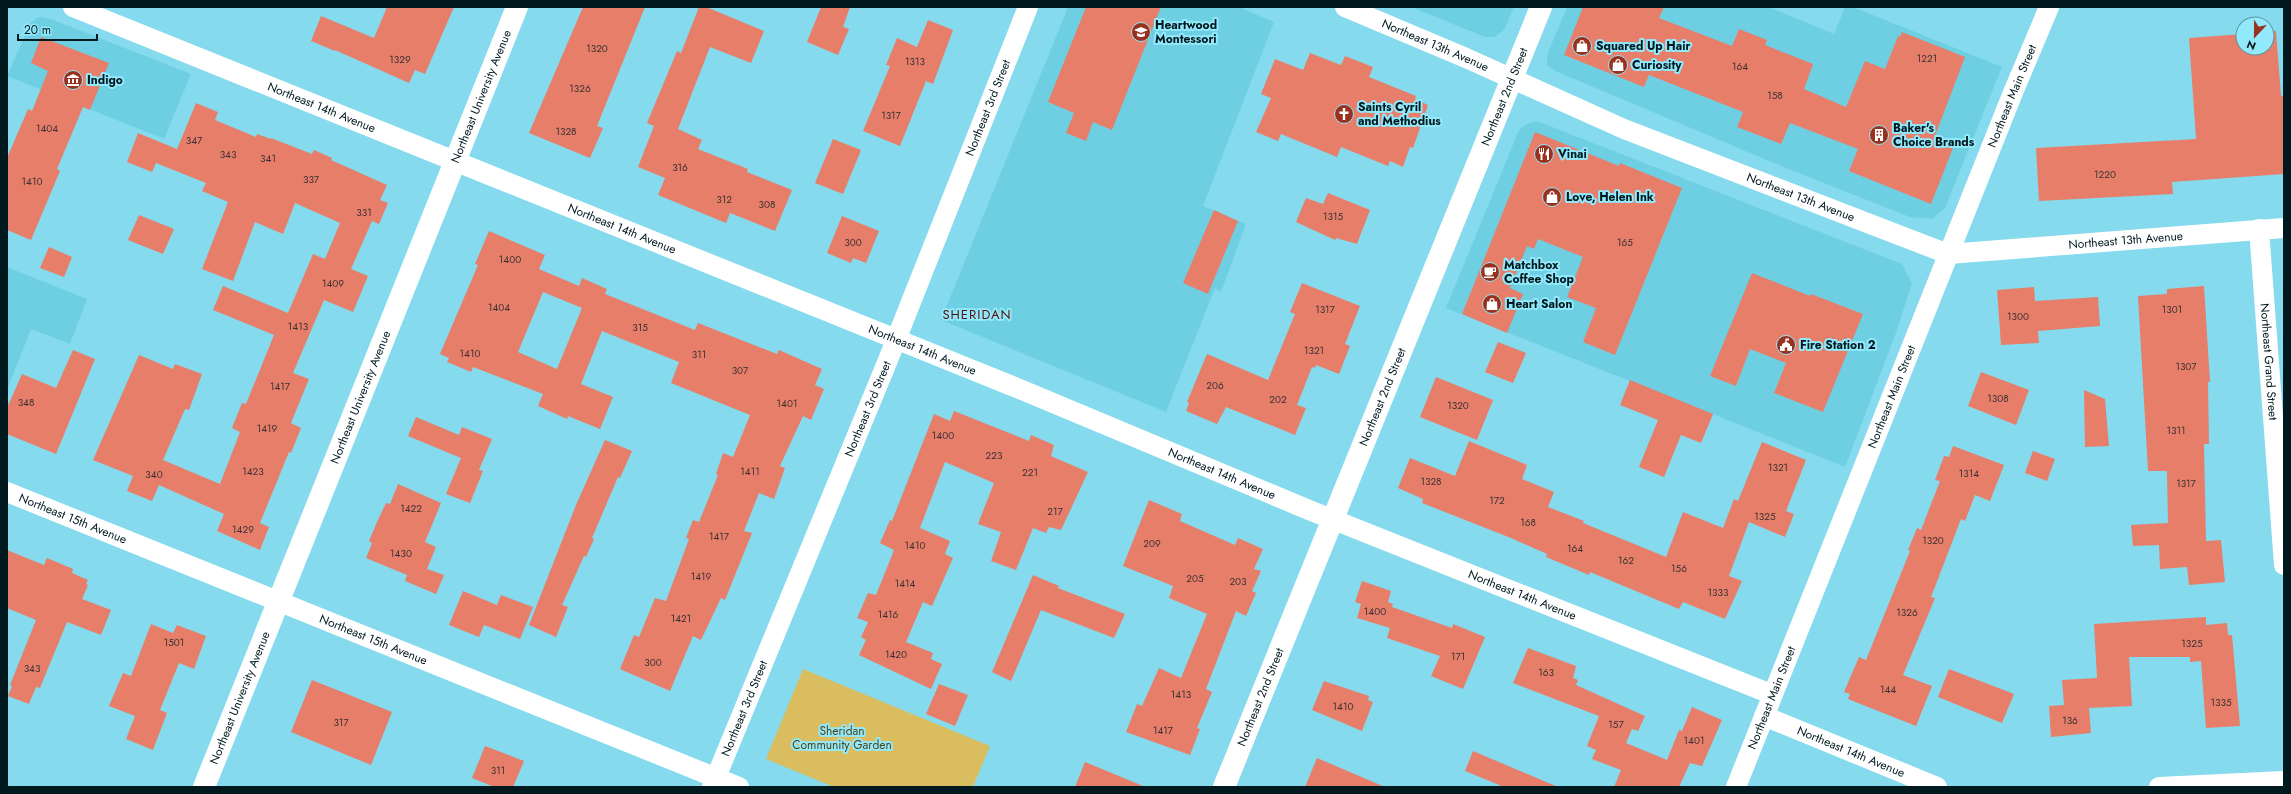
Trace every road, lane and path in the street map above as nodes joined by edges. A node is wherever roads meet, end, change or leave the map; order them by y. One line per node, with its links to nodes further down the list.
1 (73, 7): 8 (street, Northeast 14th Avenue)
2 (517, 7): 8 (main road, Northeast University Avenue)
3 (1028, 7): 12 (street, Northeast 3rd Street)
4 (1345, 7): 7 (street, Northeast 13th Avenue)
5 (1541, 7): 7 (main road, Northeast 2nd Street)
6 (2049, 7): 11 (street, Northeast Main Street)
7 (1511, 79): 11 (street, Northeast 13th Avenue); 14 (main road, Northeast 2nd Street)
8 (455, 162): 12 (street, Northeast 14th Avenue); 16 (main road, Northeast University Avenue)
9 (2284, 228): 10 (street, Northeast 13th Avenue)
10 (2259, 230): 11 (street, Northeast 13th Avenue); 15 (street, Northeast Grand Street)
11 (1948, 254): 17 (street, Northeast Main Street)
12 (896, 340): 14 (street, Northeast 14th Avenue); 20 (street, Northeast 3rd Street)
13 (7, 492): 16 (street, Northeast 15th Avenue)
14 (1334, 519): 17 (street, Northeast 14th Avenue); 23 (main road, Northeast 2nd Street)
15 (2284, 565)
16 (278, 602): 20 (street, Northeast 15th Avenue); 21 (main road, Northeast University Avenue)
17 (1771, 694): 18 (street, Northeast Main Street)
18 (1764, 716): 24 (street, Northeast Main Street); 25 (street, Northeast 14th Avenue)
19 (2284, 781): 26 (street)
20 (714, 782): 22 (street, Northeast 15th Avenue)
21 (204, 787)
22 (739, 787)
23 (1224, 787)
24 (1736, 787)
25 (1937, 787)
26 (2159, 787)

